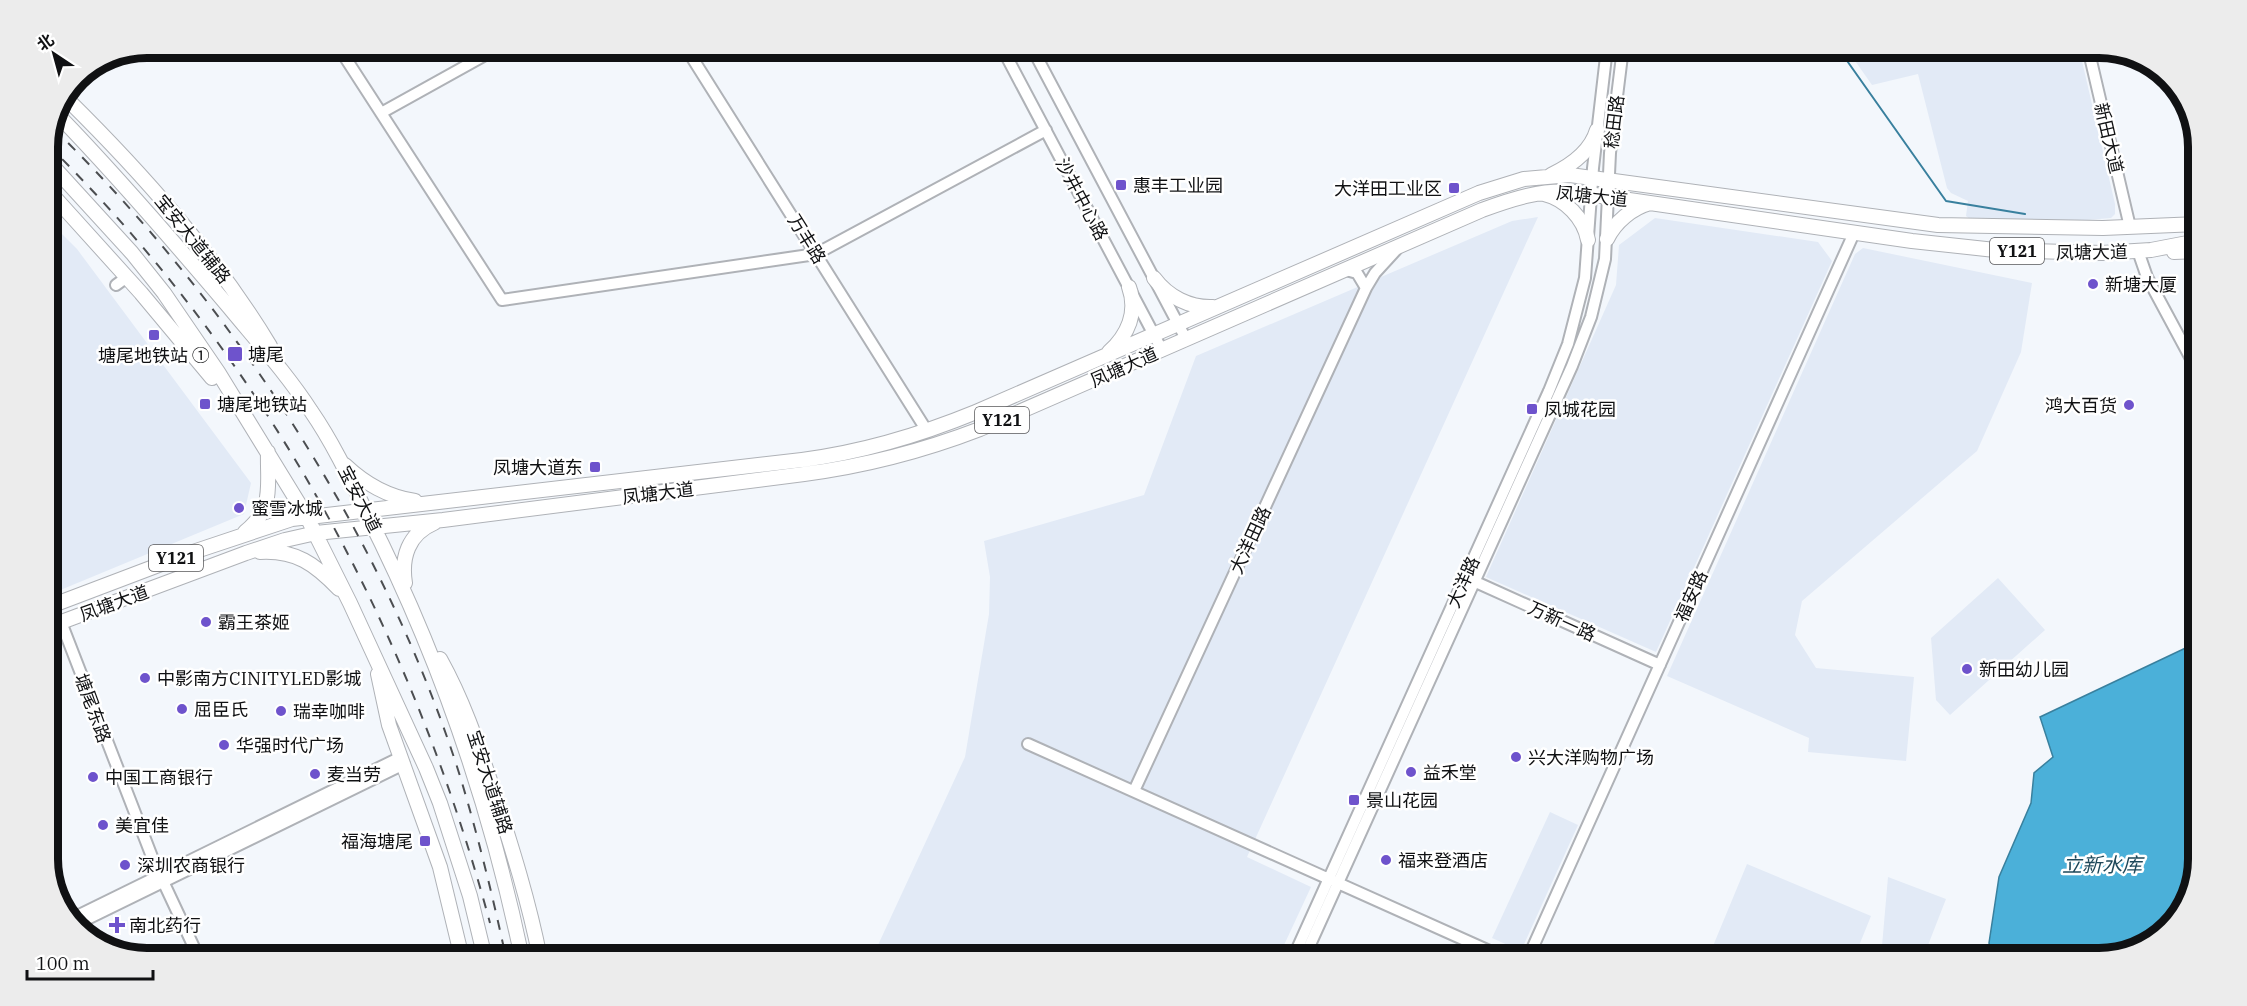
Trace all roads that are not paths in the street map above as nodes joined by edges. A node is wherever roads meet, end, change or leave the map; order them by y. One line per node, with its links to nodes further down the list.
1 (346, 59): 10 (street)
2 (478, 59): 10 (street)
3 (693, 59): 34 (street, 万丰路)
4 (1008, 59): 12 (street, 沙井中心路)
5 (1038, 59): 36 (street, 沙井中心路)
6 (1606, 59): 13 (street, 稔田路)
7 (1622, 59): 17 (street, 稔田路)
8 (2091, 59): 25 (street, 新田大道)
9 (71, 102): 46 (main road, 宝安大道辅路)
10 (381, 113): 34 (street)
11 (63, 120): 46 (main road, 宝安大道)
12 (1046, 130): 34 (street); 37 (street, 沙井中心路)
13 (1597, 130): 15 (main road); 16 (street, 稔田路)
14 (59, 173): 47 (main road)
15 (1547, 176): 16 (main road, 凤塘大道 / Y121); 39 (main road, 凤塘大道 / Y121)
16 (1592, 178): 17 (main road, 凤塘大道 / Y121); 19 (street, 稔田路)
17 (1609, 180): 20 (street, 稔田路); 24 (main road, 凤塘大道 / Y121)
18 (1536, 194): 19 (main road, 凤塘大道 / Y121); 28 (main road); 30 (main road, 凤塘大道 / Y121)
19 (1592, 194): 20 (main road, 凤塘大道 / Y121); 28 (street, 大洋路)
20 (1609, 196): 21 (main road, 凤塘大道 / Y121); 27 (street, 大洋路)
21 (1652, 203): 26 (main road, 凤塘大道 / Y121); 27 (main road)
22 (59, 204): 47 (main road)
23 (2188, 224): 25 (main road, 凤塘大道 / Y121)
24 (2020, 227): 25 (main road, 凤塘大道 / Y121); 33 (main road)
25 (2130, 227)
26 (1854, 233): 33 (main road, 凤塘大道 / Y121); 69 (street, 福安路)
27 (1607, 239): 61 (street, 大洋路)
28 (1588, 240): 61 (street, 大洋路)
29 (2188, 242): 31 (main road, 凤塘大道 / Y121)
30 (1403, 245): 35 (main road, 凤塘大道 / Y121); 38 (street, 大洋田路)
31 (2144, 250): 32 (main road); 33 (main road, 凤塘大道 / Y121); 44 (street)
32 (2188, 251)
33 (2019, 252)
34 (816, 254): 48 (street, 万丰路)
35 (1346, 270): 38 (street); 42 (main road, 凤塘大道 / Y121)
36 (1154, 278): 39 (main road); 40 (street, 沙井中心路)
37 (1129, 287): 41 (street, 沙井中心路); 45 (main road)
38 (1366, 288): 72 (street, 大洋田路)
39 (1221, 306): 40 (main road, 凤塘大道 / Y121)
40 (1178, 324): 41 (main road, 凤塘大道 / Y121); 42 (street, 沙井中心路)
41 (1154, 335): 43 (street, 沙井中心路); 45 (main road, 凤塘大道 / Y121)
42 (1186, 339): 43 (main road, 凤塘大道 / Y121)
43 (1162, 350): 54 (main road, 凤塘大道 / Y121)
44 (2188, 353)
45 (1099, 359): 48 (main road, 凤塘大道 / Y121)
46 (300, 394): 50 (main road, 宝安大道)
47 (246, 419): 49 (main road)
48 (927, 431): 51 (main road, 凤塘大道 / Y121)
49 (268, 452): 53 (main road); 57 (main road)
50 (337, 455): 51 (main road); 52 (main road, 宝安大道)
51 (429, 503): 52 (main road, 凤塘大道 / Y121)
52 (365, 510): 53 (main road, 凤塘大道 / Y121); 55 (main road, 宝安大道)
53 (307, 517): 56 (main road); 57 (main road, 凤塘大道 / Y121)
54 (443, 520): 55 (main road, 凤塘大道 / Y121); 62 (main road)
55 (373, 526): 56 (main road, 凤塘大道 / Y121); 62 (main road, 宝安大道)
56 (316, 533): 59 (main road, 凤塘大道); 64 (main road)
57 (238, 537): 58 (main road, 凤塘大道 / Y121)
58 (193, 552): 60 (main road); 63 (main road, 凤塘大道 / Y121)
59 (246, 553): 60 (main road, 凤塘大道); 64 (main road)
60 (200, 571): 66 (main road, 凤塘大道)
61 (1469, 579): 69 (street, 万新一路); 74 (street, 大洋路)
62 (408, 597): 65 (main road, 宝安大道)
63 (59, 601)
64 (350, 603): 68 (main road)
65 (416, 616): 80 (main road, 宝安大道); 81 (main road, 宝安大道辅路)
66 (59, 624)
67 (59, 634): 73 (street, 塘尾东路)
68 (375, 655): 71 (main road); 79 (main road)
69 (1660, 665): 85 (street, 福安路)
70 (1028, 744): 72 (street)
71 (403, 760): 73 (street); 78 (main road)
72 (1134, 791): 74 (street)
73 (161, 879): 75 (street); 76 (street); 77 (street, 塘尾东路)
74 (1333, 881): 82 (street, 大洋路); 83 (street, 大洋路); 84 (street)
75 (79, 915)
76 (84, 920)
77 (194, 948)
78 (460, 948)
79 (483, 948)
80 (520, 948)
81 (538, 948)
82 (1298, 948)
83 (1308, 948)
84 (1483, 948)
85 (1533, 948)

